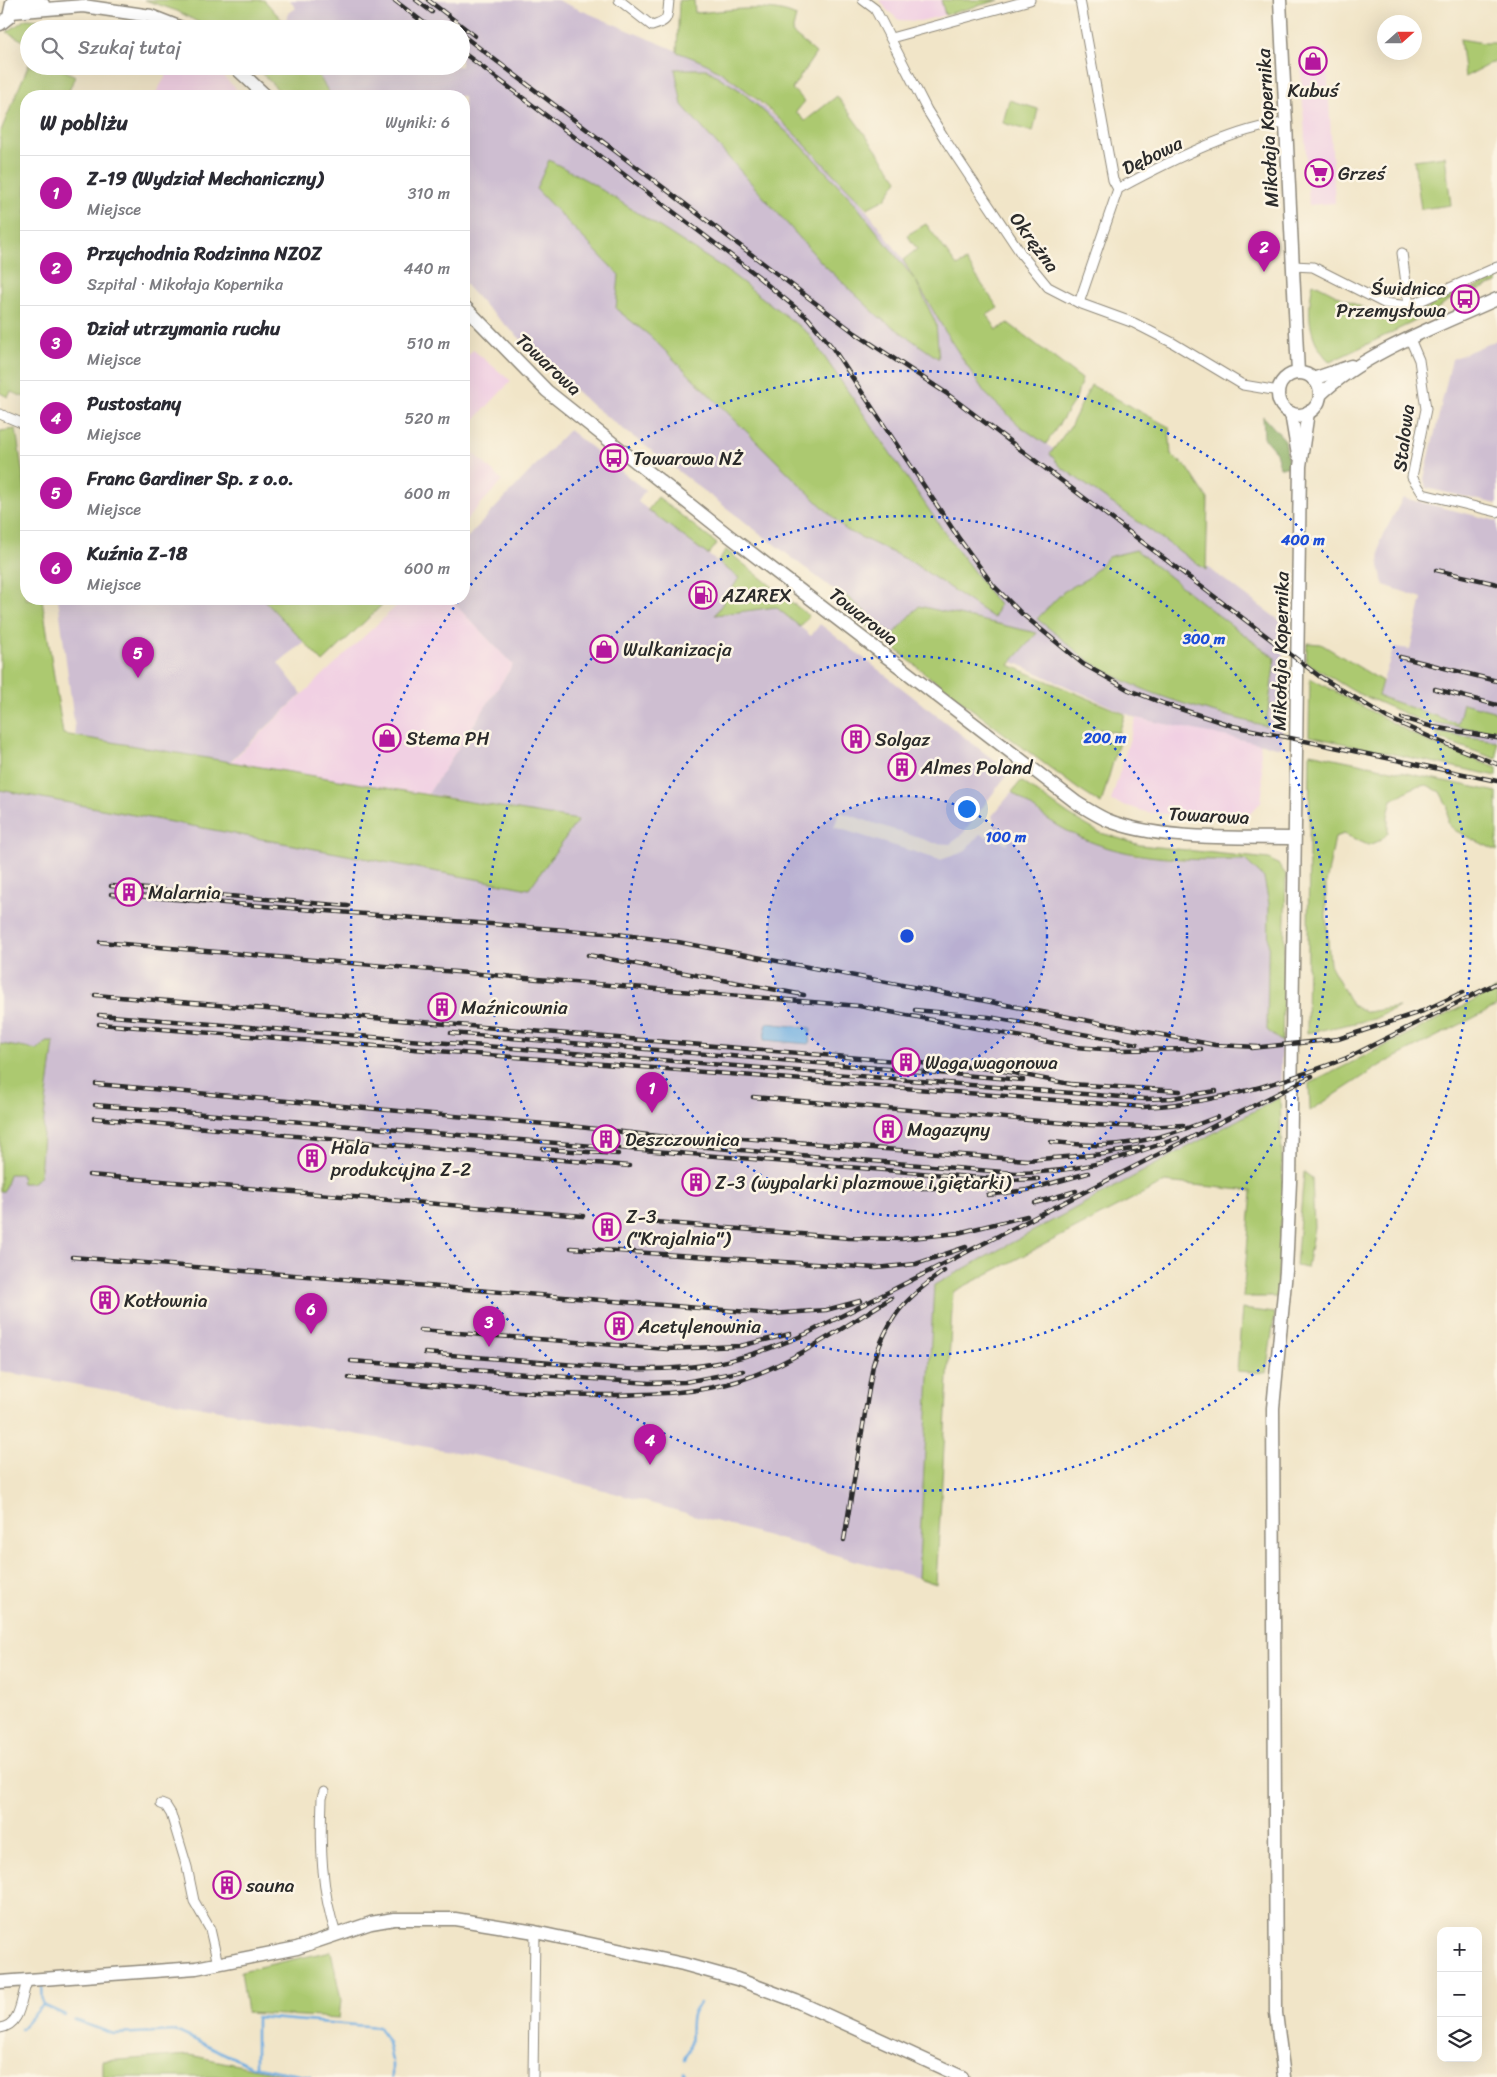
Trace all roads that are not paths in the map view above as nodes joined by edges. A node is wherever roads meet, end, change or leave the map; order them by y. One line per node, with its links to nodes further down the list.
1 (17, 0): 9 (street)
2 (619, 0): 3 (street)
3 (669, 0)
4 (863, 0): 12 (street, Okrężna)
5 (1030, 0): 12 (street)
6 (1080, 0): 16 (street)
7 (1280, 0): 15 (street, Mikołaja Kopernika)
8 (11, 6): 9 (street); 11 (street)
9 (58, 6): 10 (street)
10 (161, 20)
11 (0, 24)
12 (891, 38): 21 (street, Okrężna)
13 (244, 75): 14 (street)
14 (260, 90)
15 (1286, 123): 16 (street, Dębowa); 18 (street, Mikołaja Kopernika)
16 (1118, 189): 21 (street, Dębowa)
17 (1402, 253): 22 (street)
18 (1293, 266): 22 (street); 26 (street, Mikołaja Kopernika)
19 (1497, 267): 22 (street)
20 (1497, 299): 24 (street)
21 (1079, 302): 28 (street, Okrężna)
22 (1409, 306)
23 (470, 312): 36 (street, Towarowa)
24 (1410, 339): 25 (street); 35 (street, Stalowa)
25 (1374, 358): 27 (street); 29 (street)
26 (1298, 373): 27 (street); 28 (street)
27 (1313, 379): 29 (street)
28 (1279, 391): 31 (street)
29 (1320, 395): 30 (street)
30 (1308, 412): 31 (street); 34 (street, Mikołaja Kopernika)
31 (1291, 413): 34 (street, Mikołaja Kopernika)
32 (0, 414): 33 (street)
33 (20, 422)
34 (1300, 466): 36 (street, Mikołaja Kopernika)
35 (1497, 512)
36 (1294, 838): 47 (street, Mikołaja Kopernika)
37 (324, 1792): 40 (street)
38 (161, 1804): 41 (street)
39 (535, 1932): 40 (street); 45 (street); 46 (street)
40 (336, 1934): 41 (street)
41 (218, 1964): 42 (street)
42 (28, 1980): 43 (street); 44 (street)
43 (0, 1982)
44 (0, 2028)
45 (533, 2077)
46 (962, 2077)
47 (1284, 2077)

